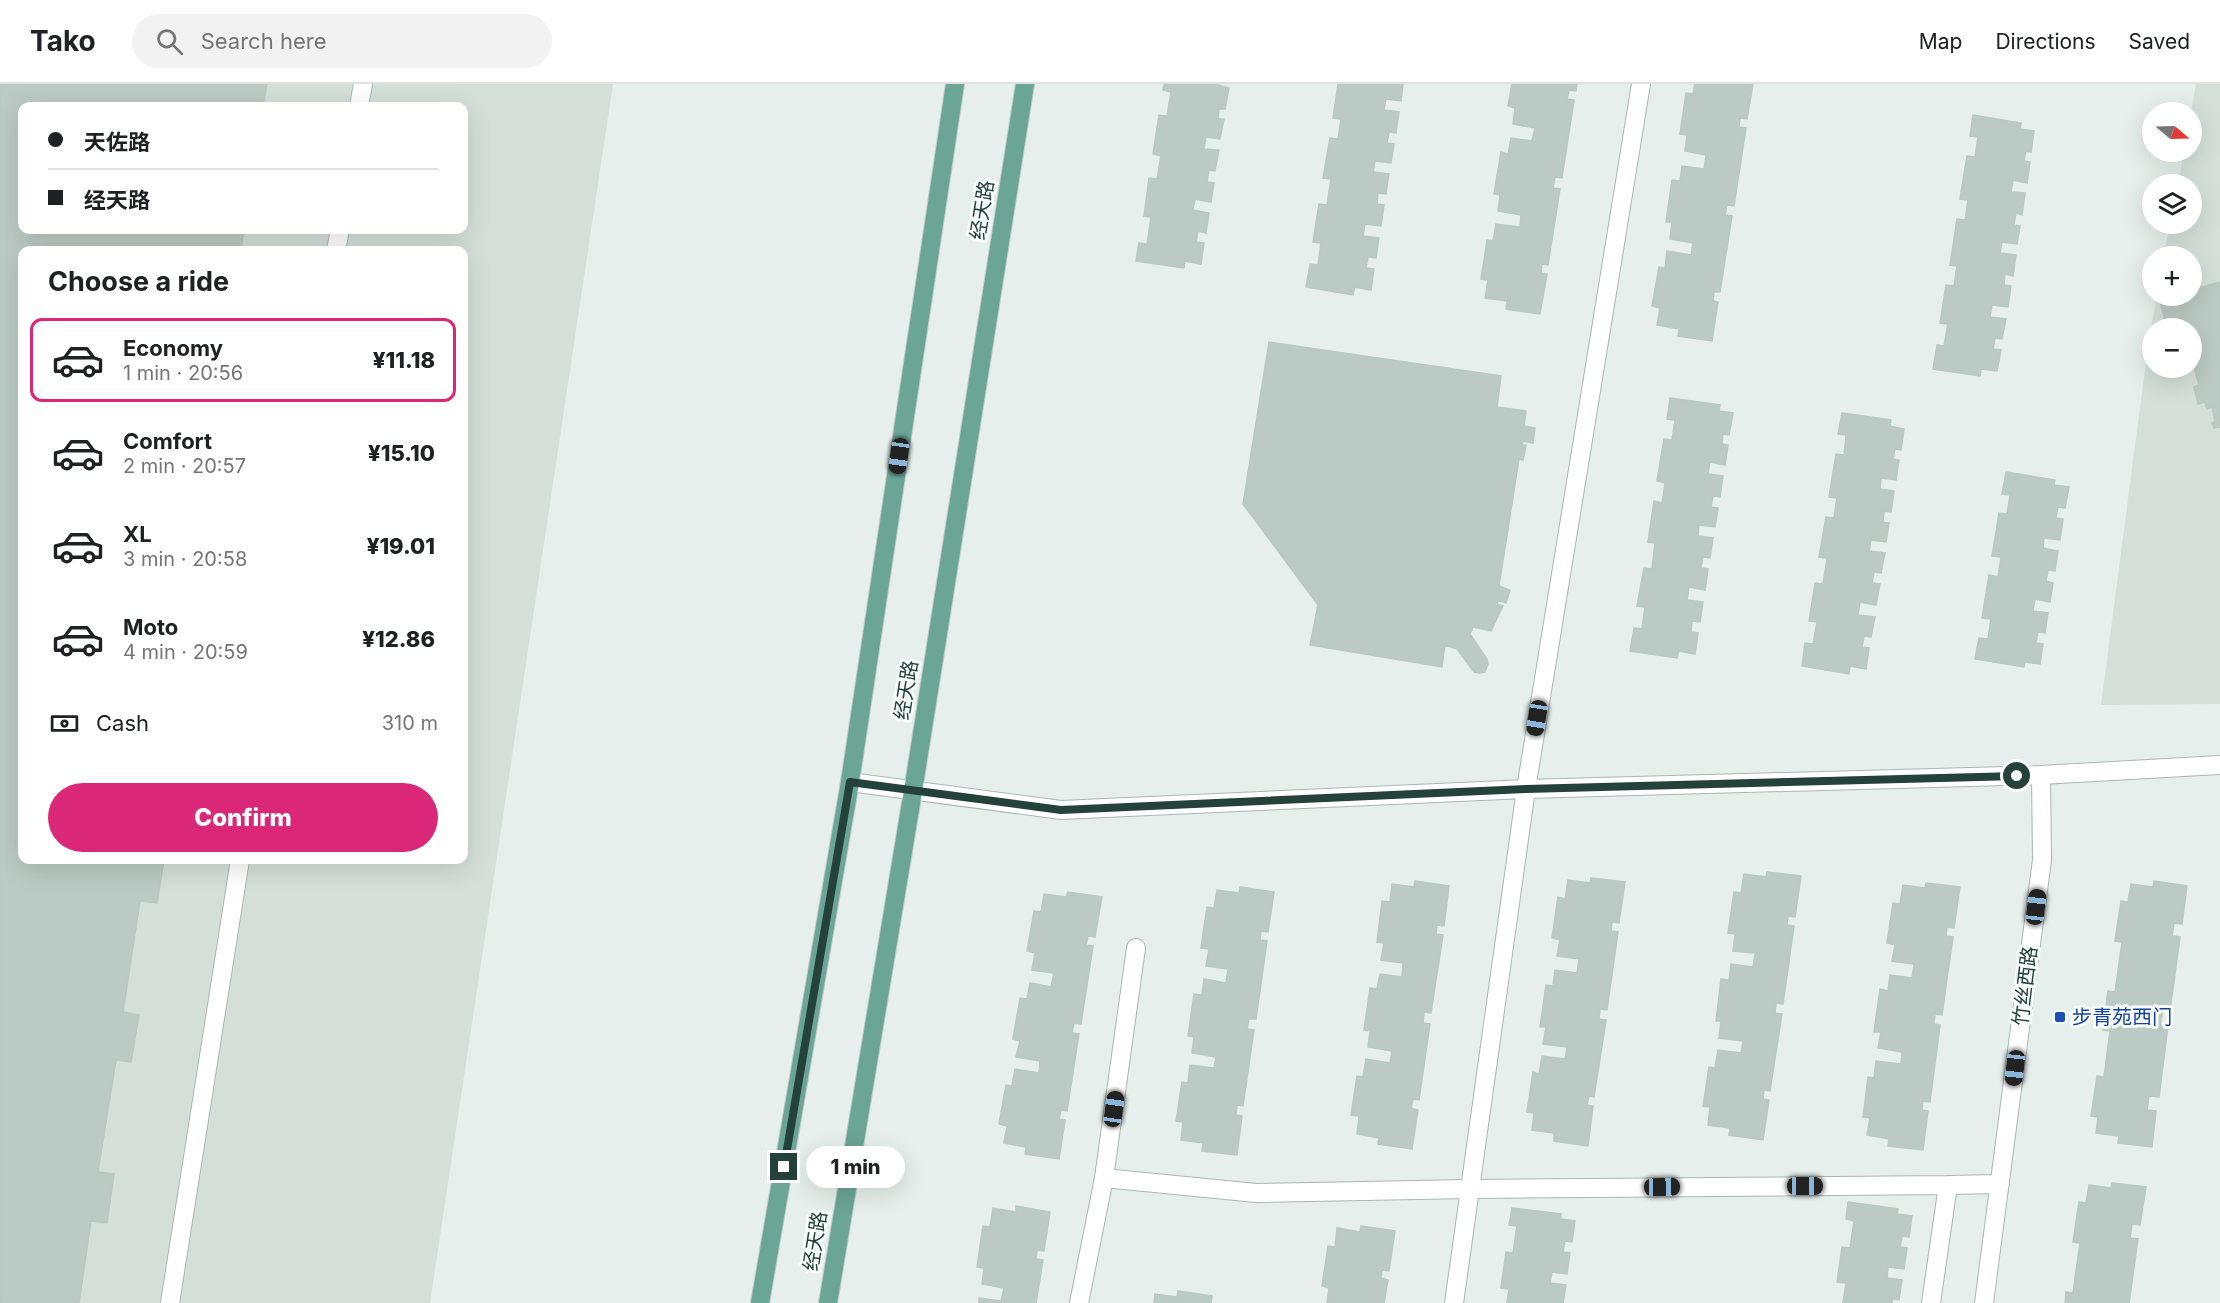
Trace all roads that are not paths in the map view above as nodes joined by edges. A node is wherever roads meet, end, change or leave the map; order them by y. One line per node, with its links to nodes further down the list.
1 (363, 84): 5 (street)
2 (955, 84): 8 (main road, 经天路)
3 (1025, 84): 10 (main road, 经天路)
4 (1641, 84): 9 (street)
5 (360, 102)
6 (2220, 765): 7 (street)
7 (2041, 775): 9 (street); 14 (street, 竹丝西路)
8 (850, 782): 10 (street); 18 (main road, 经天路)
9 (1526, 789): 10 (street); 16 (street)
10 (913, 791): 19 (main road, 经天路)
11 (239, 864): 17 (street)
12 (1136, 948): 13 (street)
13 (1104, 1178): 16 (street); 20 (street)
14 (2000, 1184): 15 (street); 23 (street, 竹丝西路)
15 (1948, 1185): 16 (street); 22 (street)
16 (1470, 1189): 21 (street)
17 (170, 1303)
18 (760, 1303)
19 (828, 1303)
20 (1080, 1303)
21 (1455, 1303)
22 (1931, 1303)
23 (1984, 1303)

